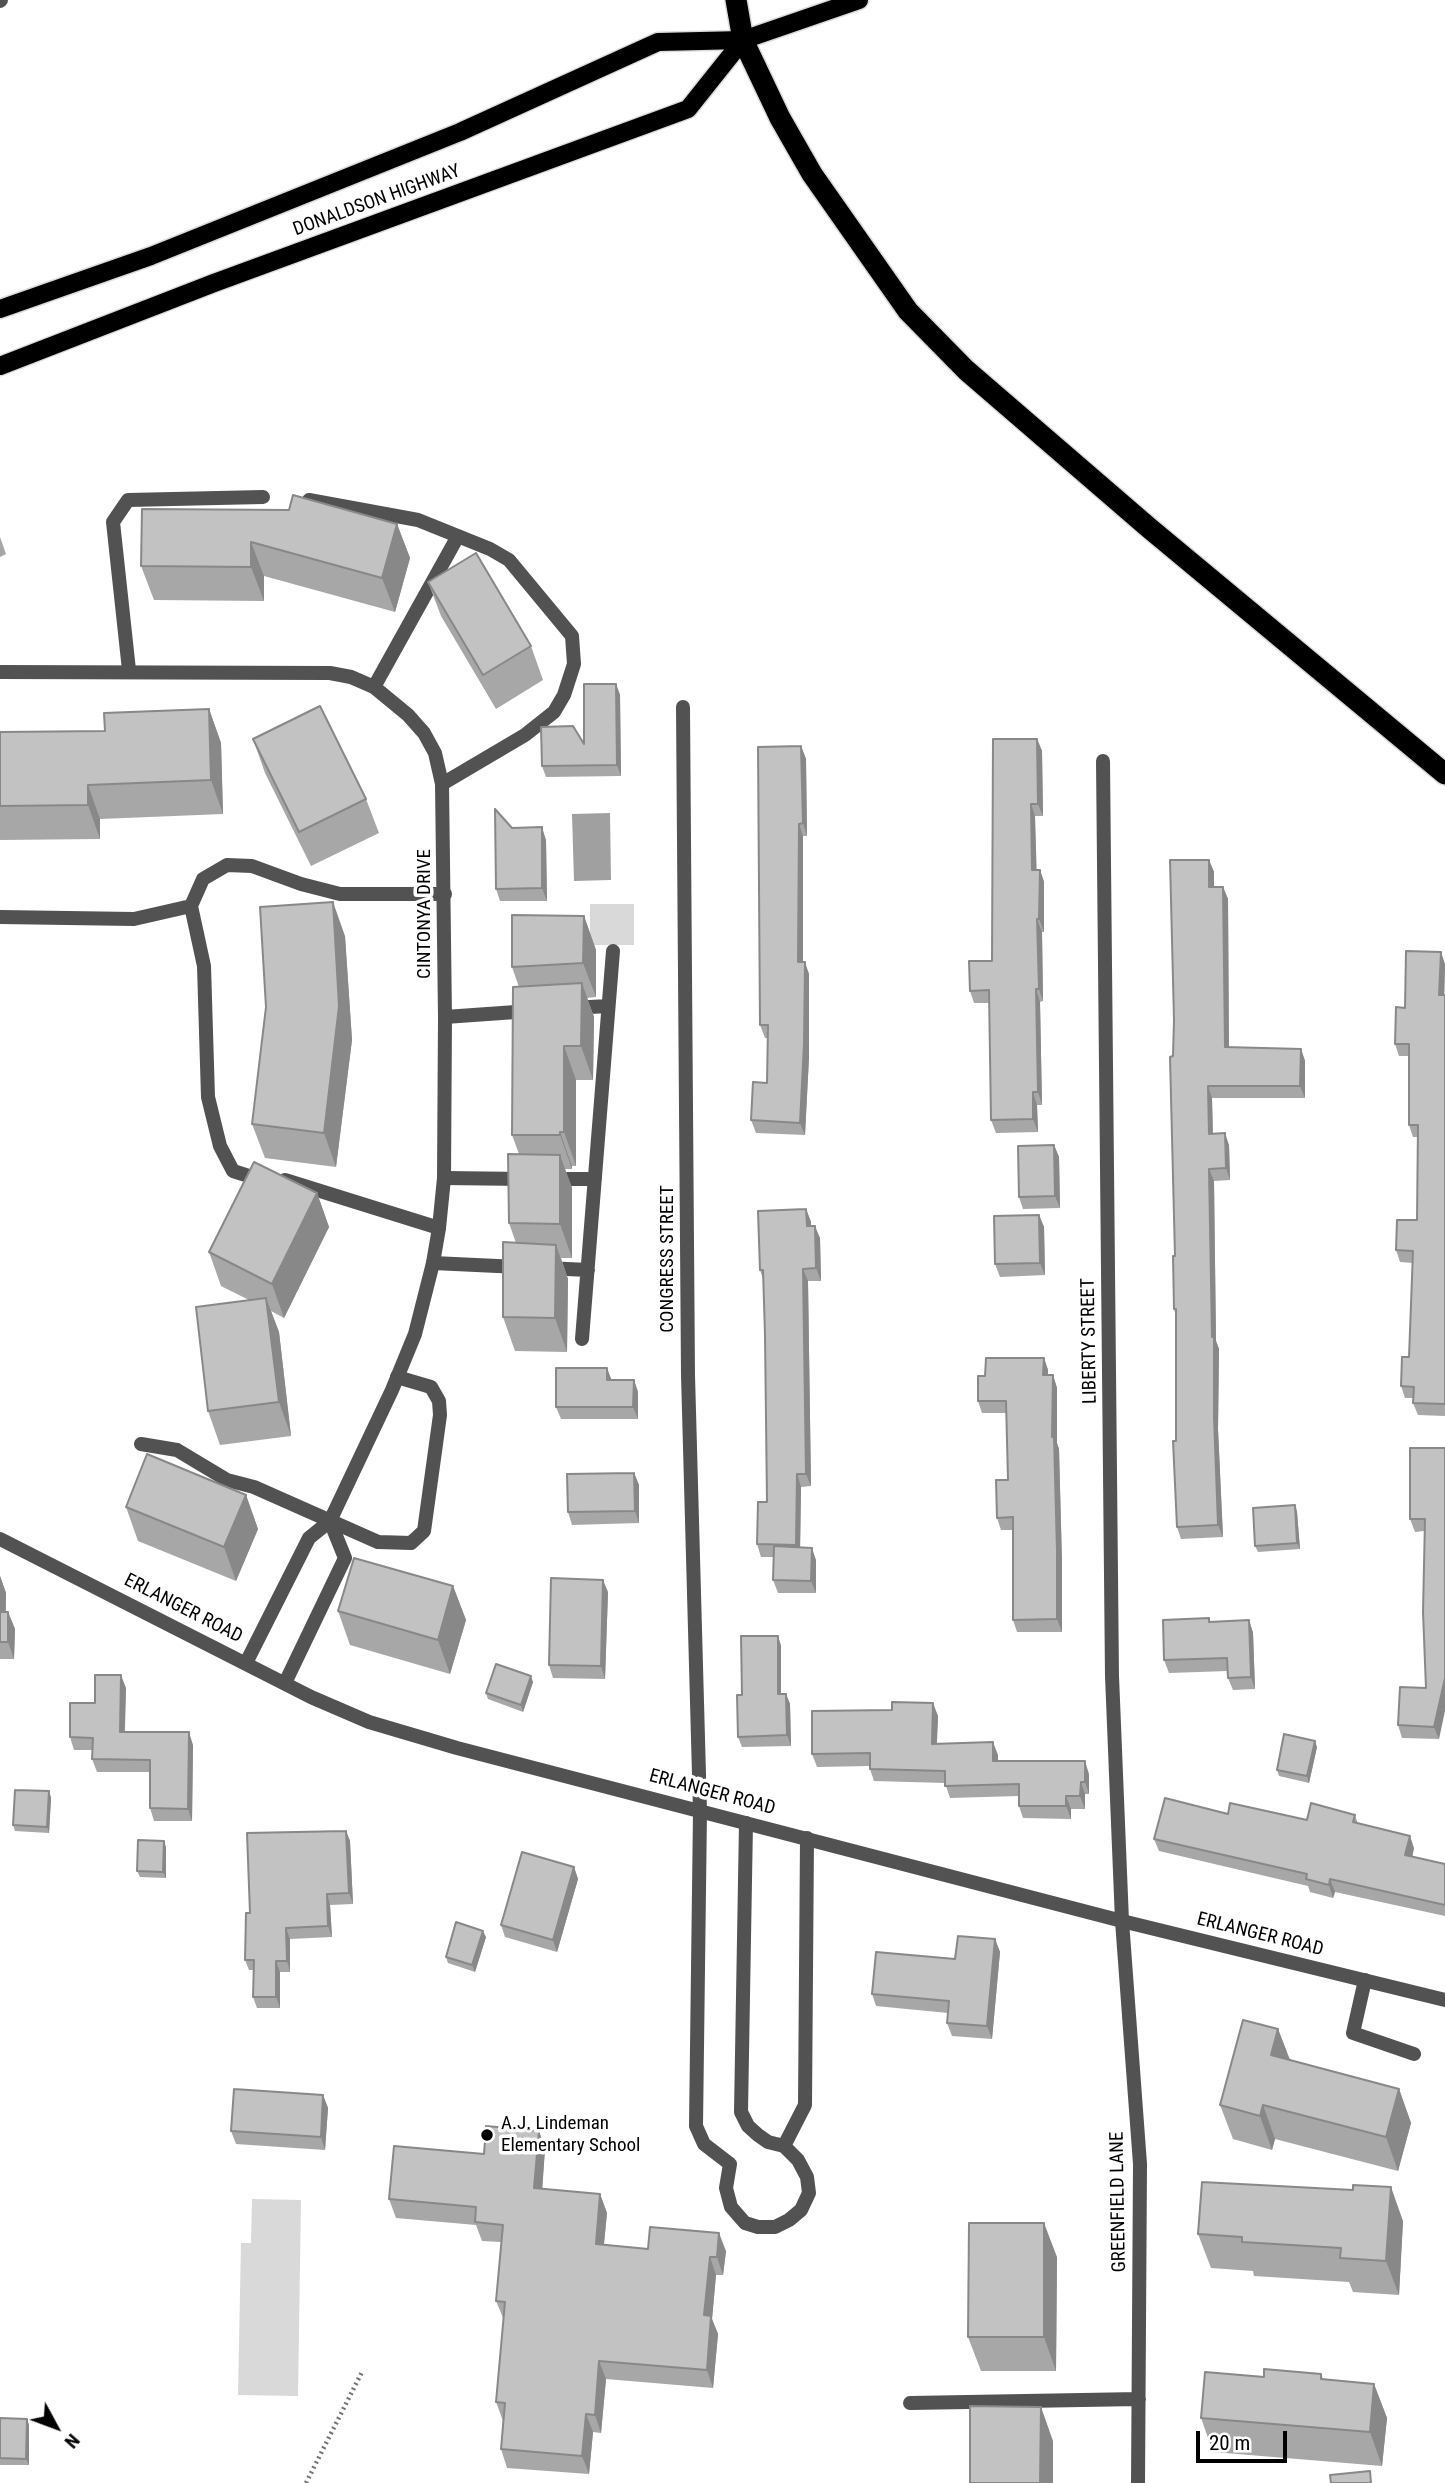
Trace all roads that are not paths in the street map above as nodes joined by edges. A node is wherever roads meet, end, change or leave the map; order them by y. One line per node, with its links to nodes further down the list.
1 (736, 0): 3 (highway)
2 (859, 0): 3 (main road, DONALDSON HIGHWAY)
3 (743, 40): 4 (main road, DONALDSON HIGHWAY); 5 (main road, DONALDSON HIGHWAY); 14 (highway)
4 (0, 309)
5 (0, 366)
6 (263, 497): 9 (street)
7 (309, 500): 8 (street)
8 (458, 536): 11 (street); 15 (street)
9 (129, 670): 10 (street, CINTONYA DRIVE); 11 (street, CINTONYA DRIVE)
10 (0, 671)
11 (373, 687): 15 (street, CINTONYA DRIVE)
12 (683, 707): 34 (street, CONGRESS STREET)
13 (1103, 761): 37 (street, LIBERTY STREET)
14 (1445, 774)
15 (442, 784): 16 (street, CINTONYA DRIVE)
16 (444, 894): 17 (street); 21 (street, CINTONYA DRIVE)
17 (191, 906): 18 (street); 24 (street)
18 (0, 917)
19 (613, 951): 20 (street)
20 (608, 1006): 21 (street); 23 (street)
21 (444, 1017): 22 (street, CINTONYA DRIVE)
22 (444, 1178): 23 (street); 24 (street, CINTONYA DRIVE)
23 (595, 1179): 26 (street)
24 (439, 1228): 25 (street, CINTONYA DRIVE)
25 (433, 1263): 26 (street); 28 (street, CINTONYA DRIVE)
26 (588, 1270): 27 (street)
27 (582, 1339)
28 (397, 1377): 30 (street, CINTONYA DRIVE); 30 (street)
29 (141, 1444): 30 (street)
30 (330, 1521): 32 (street, CINTONYA DRIVE); 33 (street)
31 (0, 1539): 32 (street, ERLANGER ROAD)
32 (246, 1663): 33 (street, ERLANGER ROAD)
33 (285, 1683): 34 (street, ERLANGER ROAD)
34 (699, 1811): 35 (street, ERLANGER ROAD); 41 (street, CONGRESS STREET)
35 (746, 1823): 36 (street, ERLANGER ROAD); 41 (street)
36 (807, 1838): 37 (street, ERLANGER ROAD); 41 (street)
37 (1122, 1921): 38 (street, ERLANGER ROAD); 42 (street, GREENFIELD LANE)
38 (1365, 1980): 39 (street, ERLANGER ROAD); 40 (street)
39 (1445, 2000)
40 (1414, 2054)
41 (784, 2146)
42 (1139, 2399): 43 (street); 44 (street, GREENFIELD LANE)
43 (910, 2403)
44 (1138, 2483)

